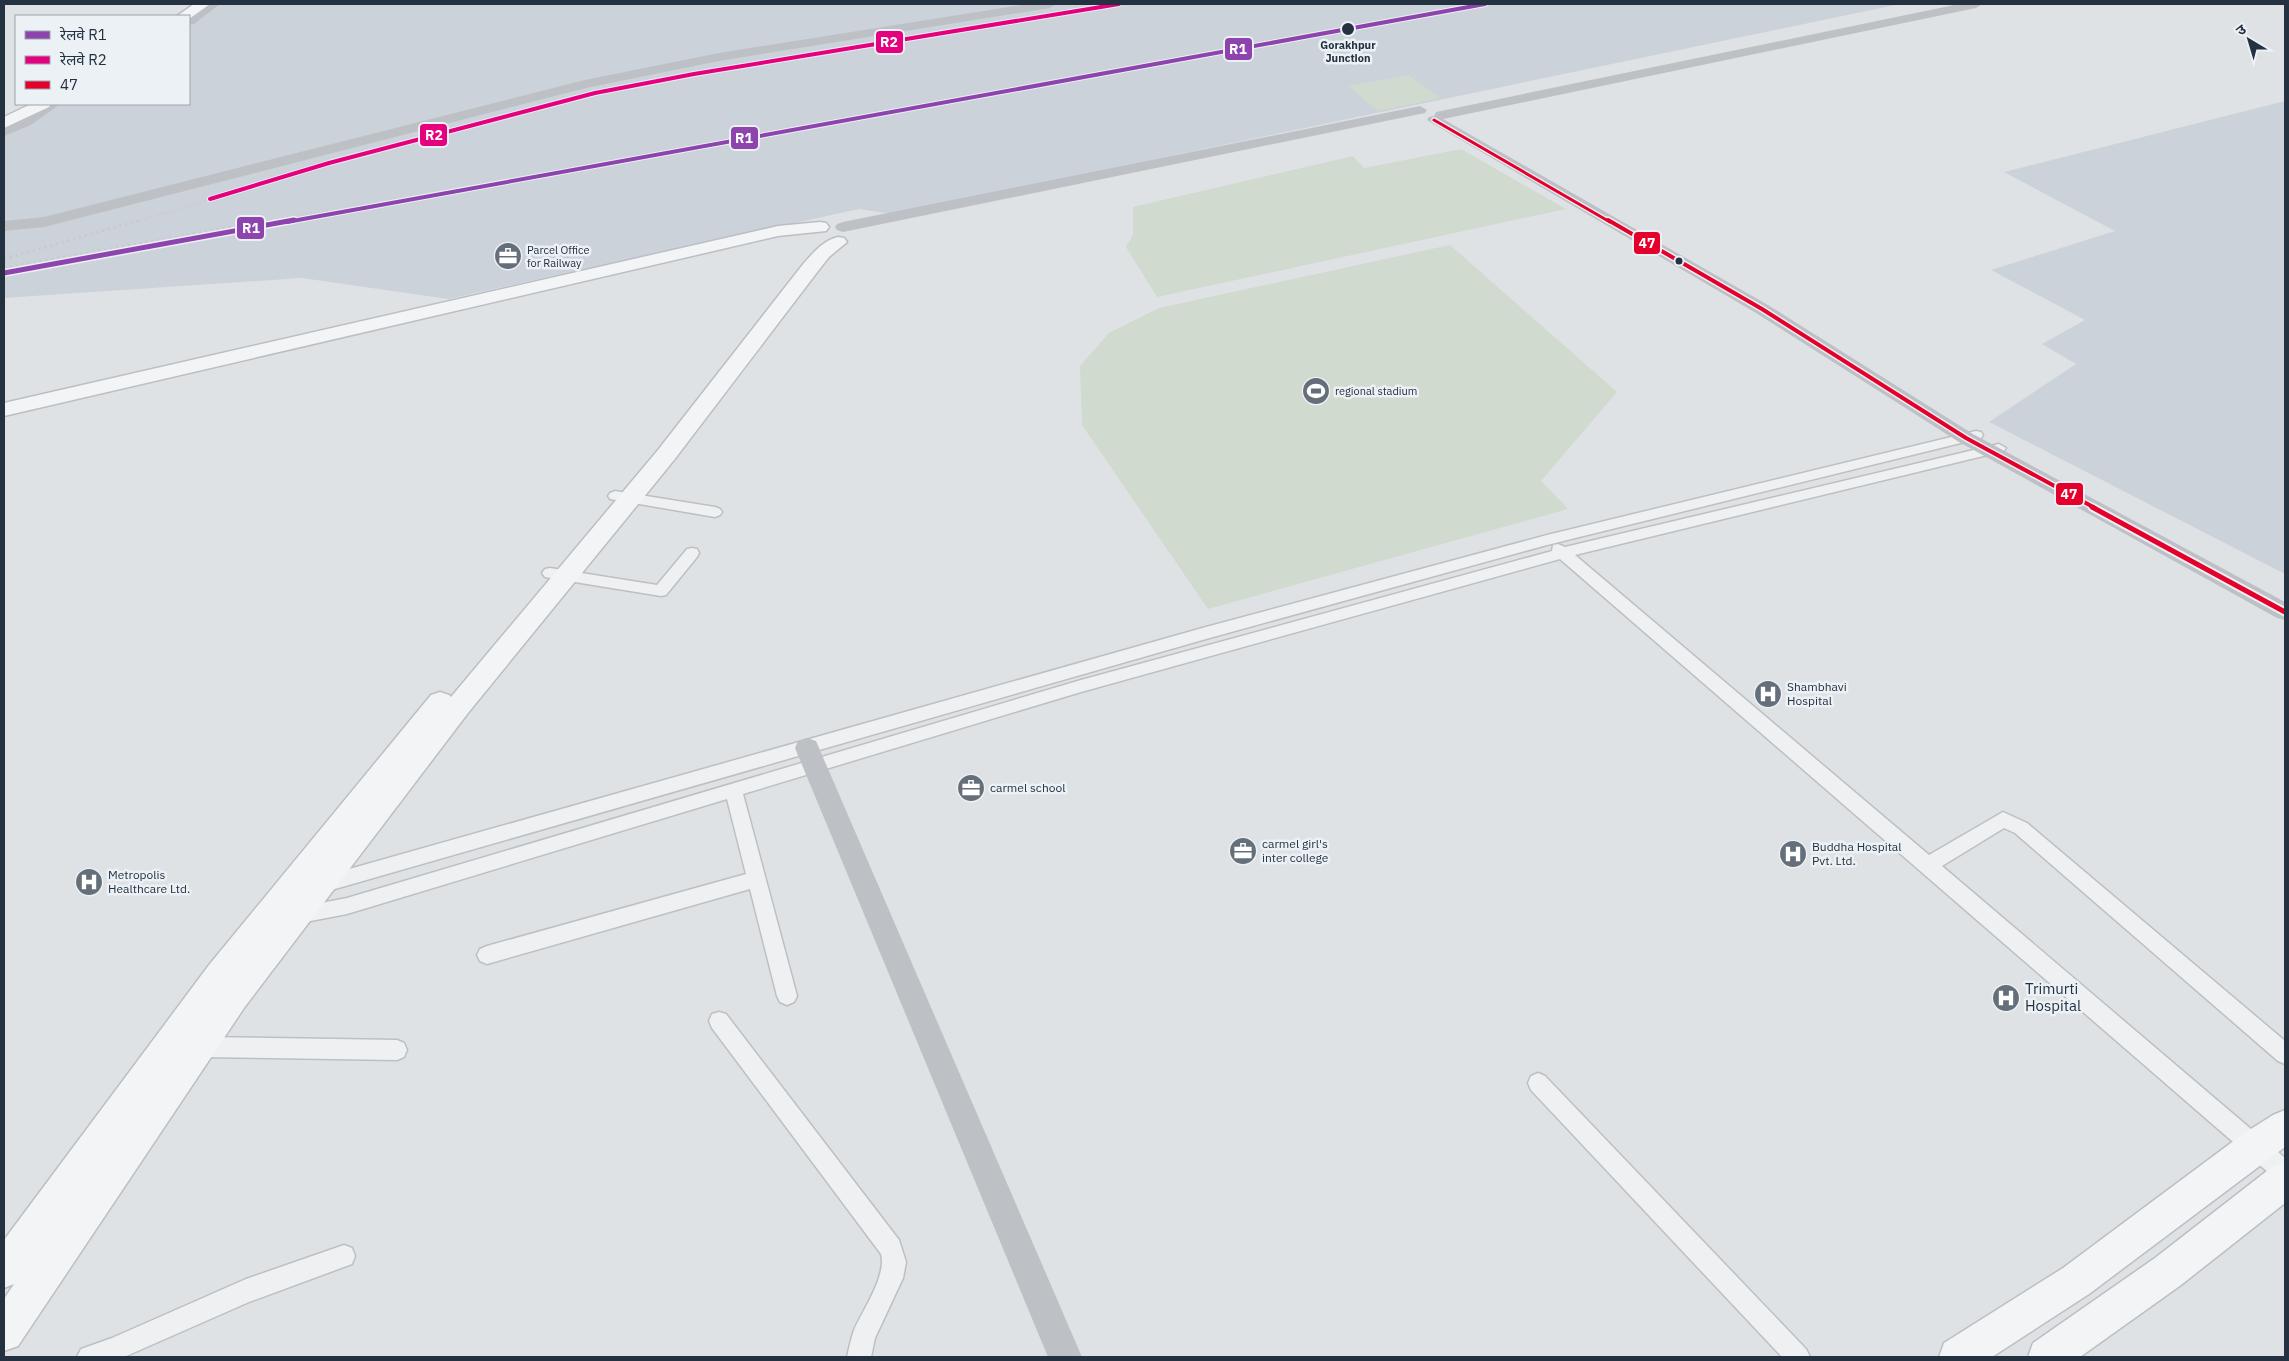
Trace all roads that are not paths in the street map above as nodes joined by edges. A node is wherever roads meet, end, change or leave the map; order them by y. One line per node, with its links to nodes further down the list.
1 (203, 4): 6 (main road)
2 (214, 4): 7 (street)
3 (1050, 4): 8 (street)
4 (1937, 4): 11 (street)
5 (1976, 4): 11 (street)
6 (186, 15)
7 (190, 20)
8 (616, 79): 16 (street); 17 (street)
9 (41, 105): 13 (main road)
10 (52, 105): 12 (street)
11 (1431, 115): 18 (street); 21 (street)
12 (26, 122): 14 (street); 15 (street)
13 (4, 123)
14 (4, 132)
15 (4, 144)
16 (4, 226)
17 (4, 234)
18 (828, 234): 19 (main road); 20 (main road); 23 (main road)
19 (4, 410)
20 (4, 418)
21 (1971, 437): 22 (street); 25 (street)
22 (1994, 450): 27 (street); 31 (street); 32 (street)
23 (623, 497): 24 (street); 29 (main road)
24 (715, 512)
25 (1547, 540): 27 (street); 28 (street)
26 (692, 553): 29 (street)
27 (1563, 553): 30 (street); 35 (street)
28 (1431, 572): 30 (street); 33 (street)
29 (558, 574): 37 (main road); 38 (main road)
30 (1442, 586): 33 (street)
31 (2285, 602)
32 (2285, 612)
33 (811, 756): 34 (street); 38 (street); 57 (street)
34 (733, 790): 36 (street); 40 (street)
35 (1928, 866): 46 (street); 49 (street)
36 (756, 879): 41 (street); 42 (street)
37 (291, 886): 38 (street); 39 (main road)
38 (320, 886): 40 (main road)
39 (268, 915): 40 (street); 53 (main road)
40 (297, 916): 44 (main road)
41 (488, 955)
42 (787, 996)
43 (719, 1021): 56 (street)
44 (200, 1047): 45 (street); 54 (main road)
45 (397, 1050)
46 (2285, 1054)
47 (1538, 1082): 58 (street)
48 (2285, 1126): 49 (main road)
49 (2256, 1146): 50 (street); 59 (main road)
50 (2285, 1172)
51 (2285, 1180): 60 (main road)
52 (344, 1256): 55 (street)
53 (4, 1270)
54 (4, 1332)
55 (89, 1357)
56 (859, 1357)
57 (1065, 1357)
58 (1798, 1357)
59 (1958, 1357)
60 (2047, 1357)

